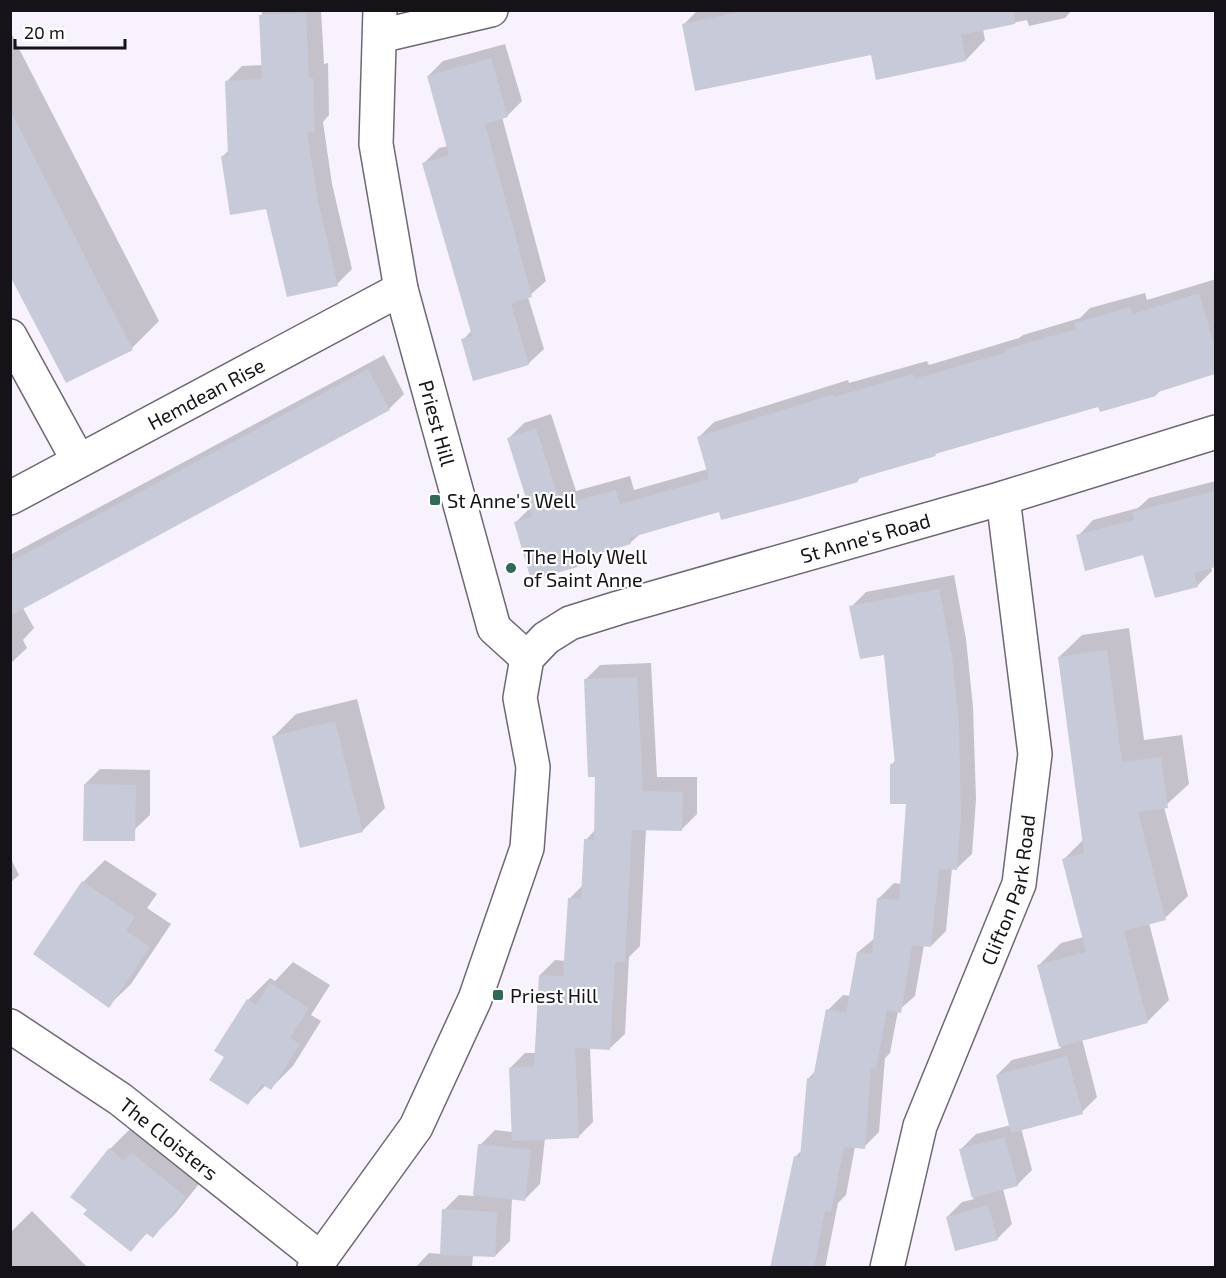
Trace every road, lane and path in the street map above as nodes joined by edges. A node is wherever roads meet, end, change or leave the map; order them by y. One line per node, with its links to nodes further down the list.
1 (491, 10): 2 (street)
2 (380, 23): 3 (street, Priest Hill)
3 (401, 289): 6 (street, Hemdean Rise); 9 (street, Priest Hill)
4 (10, 336): 6 (street)
5 (1215, 432): 8 (street, St Anne's Road)
6 (78, 460): 7 (street, Hemdean Rise)
7 (10, 498)
8 (1003, 498): 9 (street, St Anne's Road); 12 (street, Clifton Park Road)
9 (527, 658): 11 (street)
10 (10, 1026): 11 (street, The Cloisters)
11 (318, 1263)
12 (887, 1268)

